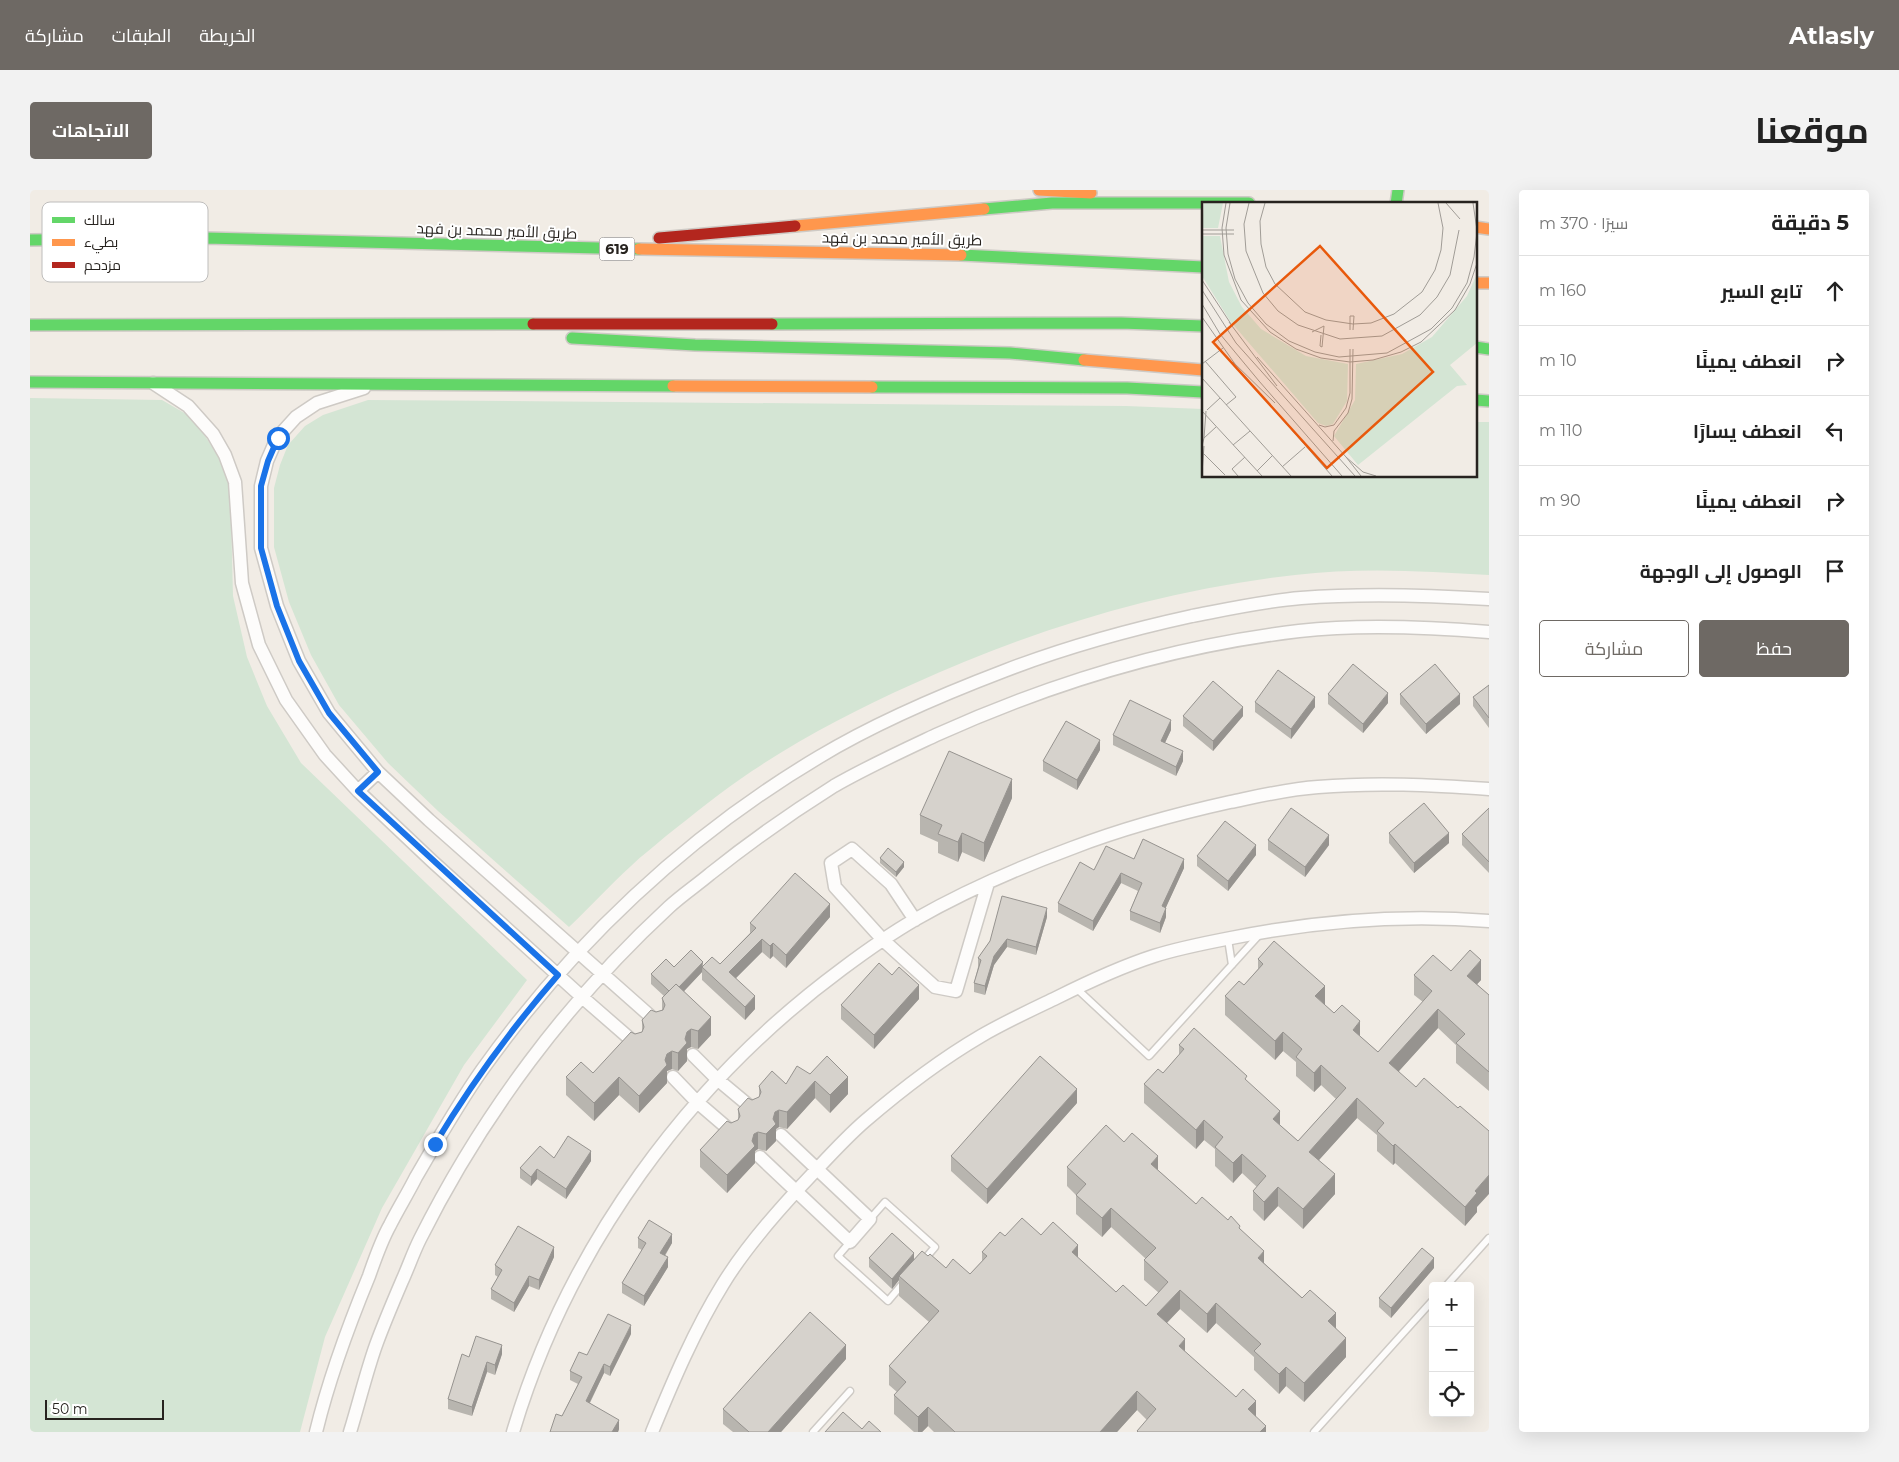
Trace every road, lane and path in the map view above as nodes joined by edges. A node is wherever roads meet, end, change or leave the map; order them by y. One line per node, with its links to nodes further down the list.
1 (1039, 190): 2 (main road)
2 (1238, 202)
3 (1202, 203): 7 (main road)
4 (1476, 227): 5 (main road)
5 (1489, 229)
6 (208, 238): 7 (main road, طريق الأمير محمد بن فهد / 619)
7 (554, 247): 8 (main road, طريق الأمير محمد بن فهد / 619)
8 (1202, 267)
9 (1476, 283): 10 (main road)
10 (1489, 284)
11 (336, 324): 12 (main road); 13 (main road); 14 (main road)
12 (30, 325)
13 (1202, 326)
14 (536, 336)
15 (556, 337): 18 (main road)
16 (1476, 348): 17 (main road)
17 (1489, 349)
18 (1202, 370)
19 (30, 382): 21 (main road)
20 (381, 382): 21 (main road); 22 (main road); 28 (street)
21 (153, 383): 30 (street)
22 (1202, 392)
23 (1476, 400): 24 (main road)
24 (1489, 403): 25 (main road)
25 (1476, 404)
26 (1489, 599): 37 (street)
27 (1489, 632): 39 (street)
28 (378, 772): 30 (street); 37 (street)
29 (1489, 789): 31 (street)
30 (358, 791): 40 (street)
31 (988, 883): 32 (street); 36 (street)
32 (915, 920): 36 (street); 36 (street)
33 (1489, 921): 34 (street)
34 (1263, 932): 35 (street); 38 (lane)
35 (1228, 938): 38 (lane); 41 (street)
36 (883, 940): 47 (street)
37 (578, 952): 39 (street); 40 (street)
38 (1232, 965): 41 (lane)
39 (602, 974): 42 (street); 43 (street)
40 (558, 975): 42 (street); 63 (street)
41 (1076, 988): 53 (street)
42 (582, 997): 44 (street); 64 (street)
43 (657, 1022)
44 (636, 1044)
45 (693, 1055): 47 (street)
46 (673, 1077): 48 (street)
47 (717, 1079): 48 (street); 49 (street)
48 (697, 1102): 50 (street); 65 (street)
49 (753, 1109)
50 (732, 1132)
51 (781, 1135): 53 (street)
52 (760, 1158): 54 (street)
53 (816, 1170): 54 (street); 55 (street)
54 (795, 1192): 57 (street); 66 (street)
55 (870, 1219): 57 (street); 58 (lane)
56 (1489, 1238): 60 (lane)
57 (850, 1242): 59 (lane)
58 (918, 1267)
59 (912, 1274)
60 (1450, 1282)
61 (1429, 1304): 68 (lane)
62 (850, 1391): 67 (lane)
63 (316, 1432)
64 (350, 1432)
65 (513, 1432)
66 (652, 1432)
67 (813, 1432)
68 (1314, 1432)

